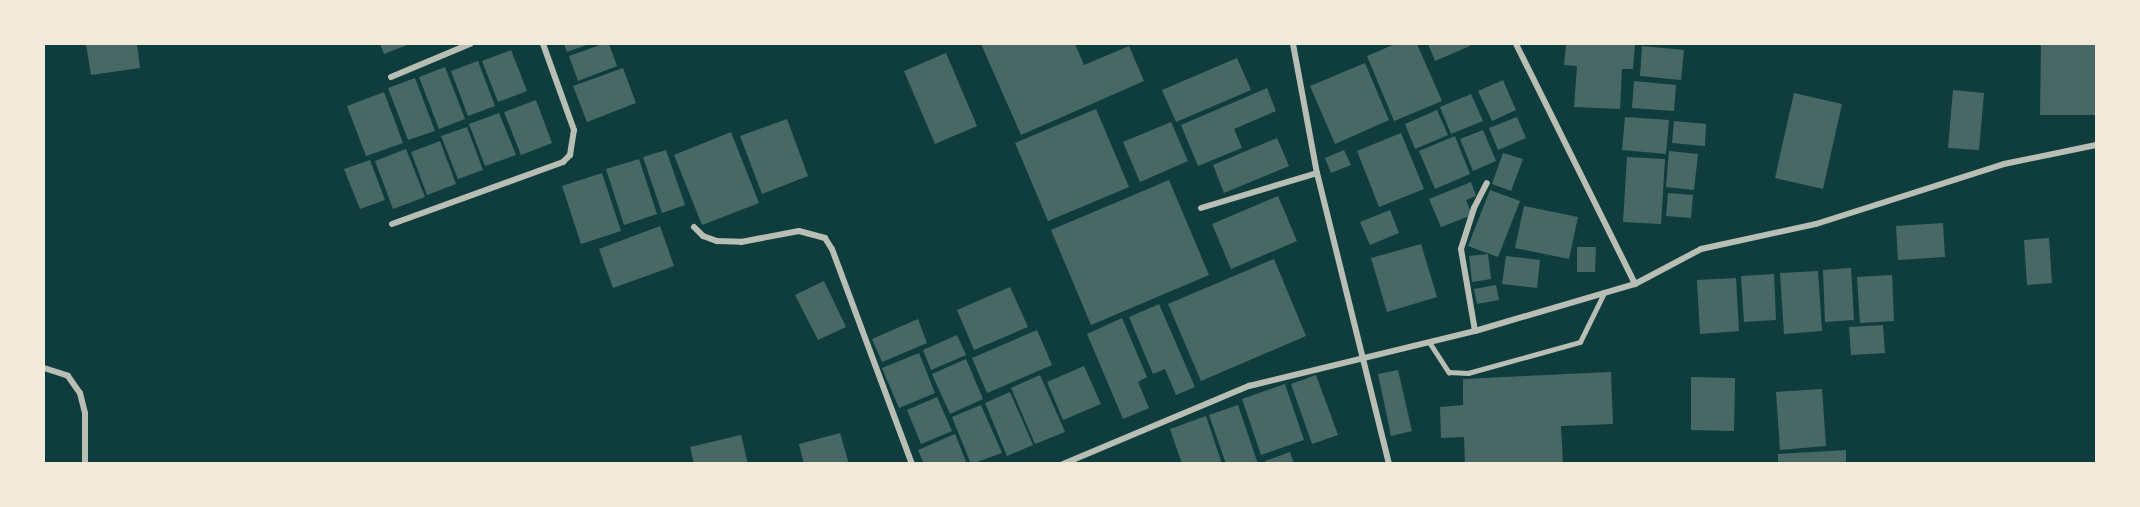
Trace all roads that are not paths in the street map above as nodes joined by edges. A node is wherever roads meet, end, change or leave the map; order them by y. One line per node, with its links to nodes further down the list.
1 (470, 44): 5 (street)
2 (543, 44): 10 (street)
3 (1293, 44): 7 (street)
4 (1516, 44): 12 (street)
5 (391, 77)
6 (2097, 145): 12 (street)
7 (1317, 172): 9 (street); 16 (street)
8 (1487, 183): 14 (street)
9 (1201, 208)
10 (393, 224)
11 (694, 227): 19 (street)
12 (1635, 284): 13 (street)
13 (1604, 293): 14 (street); 15 (lane)
14 (1475, 331): 15 (street)
15 (1430, 344): 16 (street)
16 (1360, 358): 20 (street); 21 (street)
17 (44, 368): 18 (street)
18 (86, 464)
19 (912, 464)
20 (1063, 464)
21 (1389, 464)

